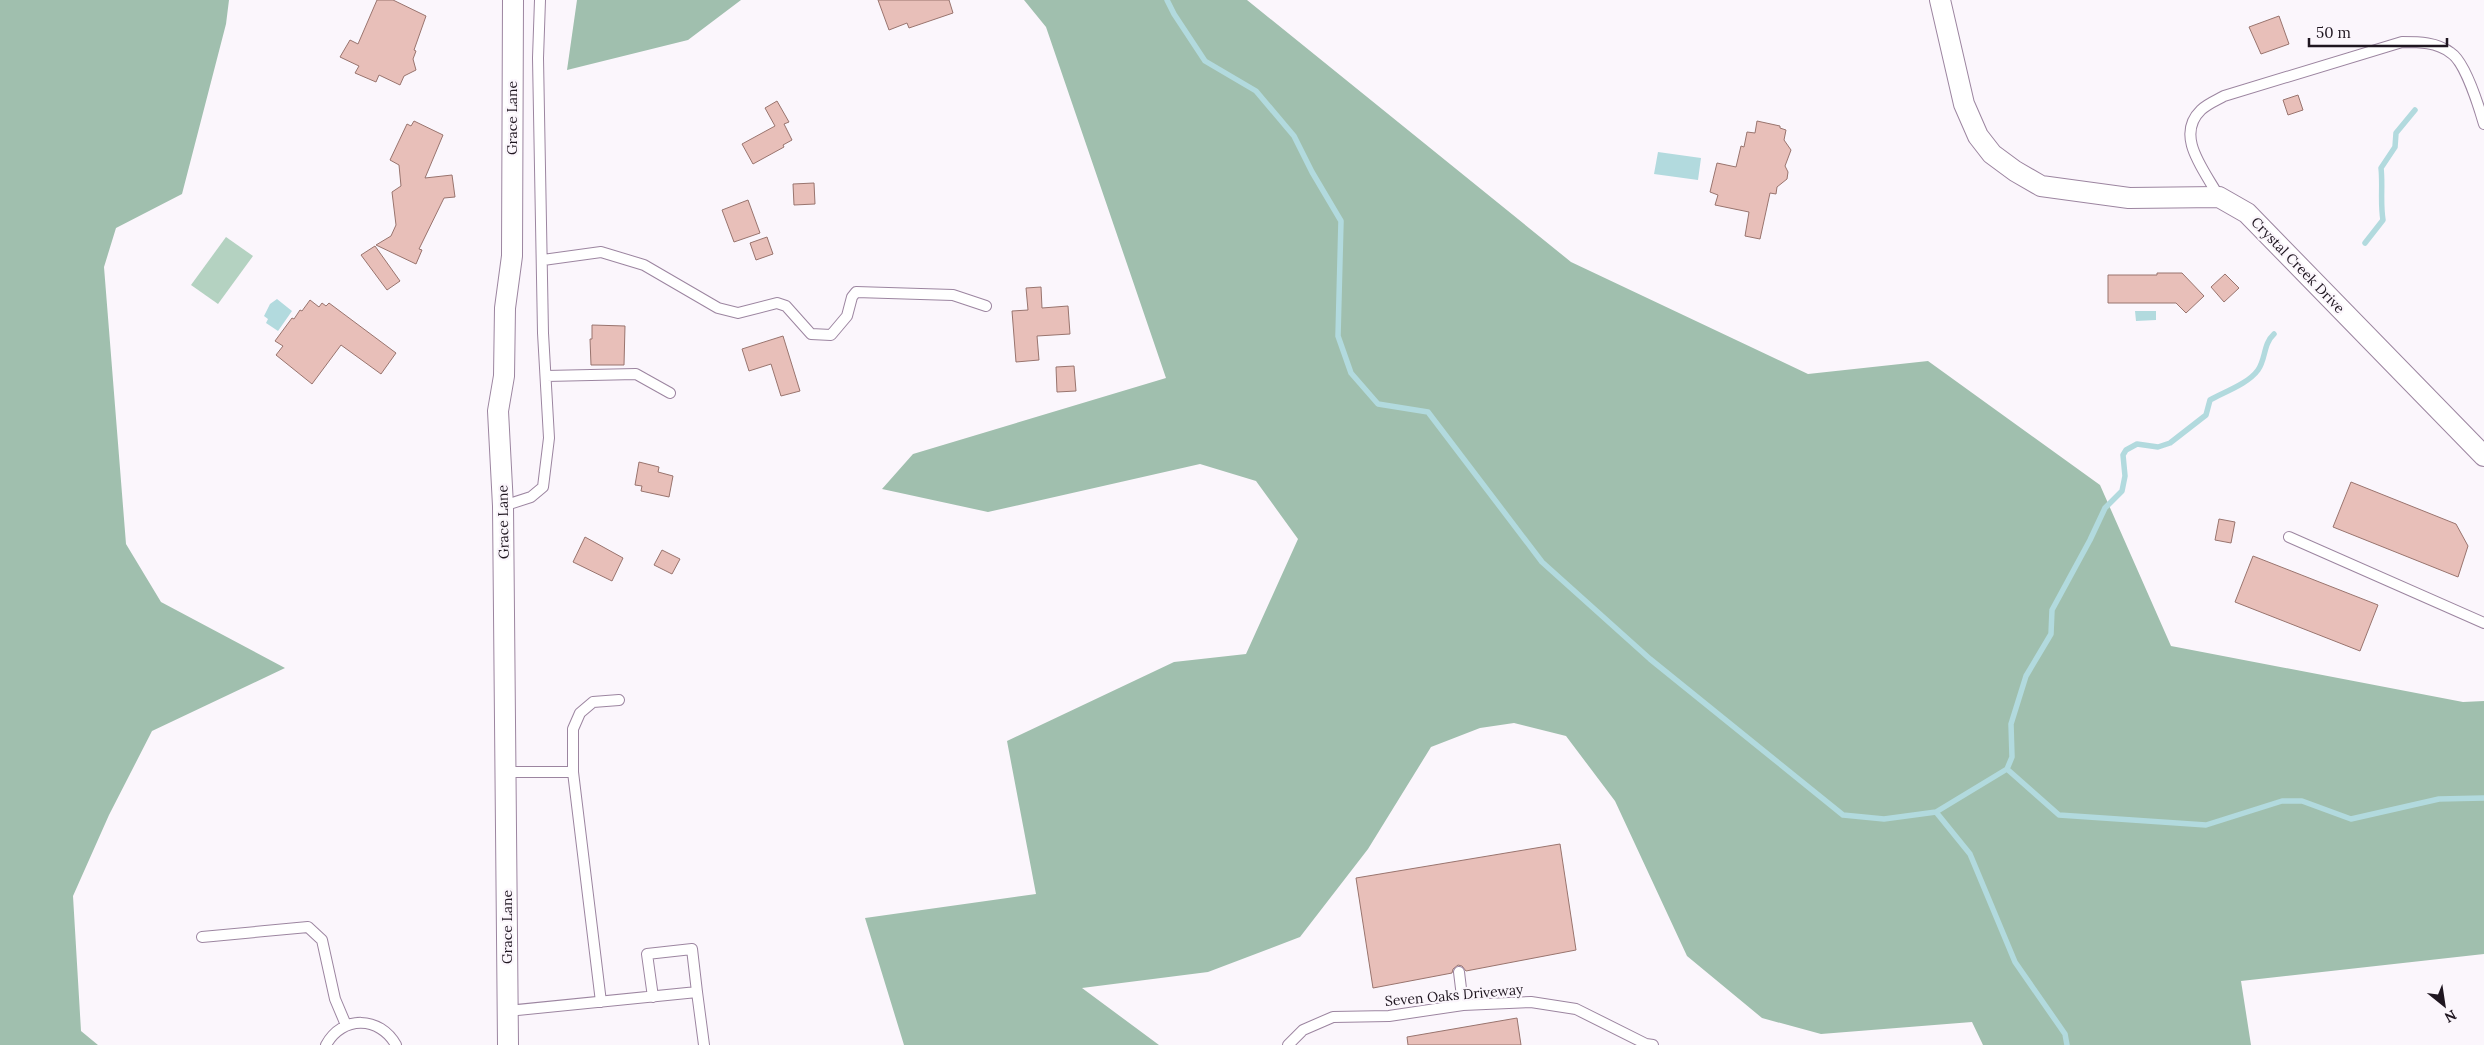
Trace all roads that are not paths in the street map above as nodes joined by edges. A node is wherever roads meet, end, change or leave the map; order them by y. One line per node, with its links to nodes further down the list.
1 (512, 0): 11 (street, Grace Lane)
2 (540, 0): 6 (lane)
3 (1940, 0): 5 (street, Crystal Creek Drive)
4 (2484, 124): 5 (lane)
5 (2219, 197): 10 (street, Crystal Creek Drive)
6 (543, 260): 7 (lane); 8 (lane)
7 (986, 306)
8 (546, 376): 9 (lane); 11 (lane)
9 (670, 393)
10 (2484, 456)
11 (503, 506): 15 (street, Grace Lane)
12 (2289, 538): 13 (lane)
13 (2484, 623)
14 (619, 700): 16 (lane)
15 (506, 772): 16 (lane); 23 (street, Grace Lane)
16 (573, 772): 21 (lane)
17 (202, 937): 24 (lane)
18 (1458, 972): 22 (lane)
19 (697, 992): 20 (lane); 20 (lane); 28 (lane)
20 (653, 996): 21 (lane)
21 (601, 1002): 23 (lane)
22 (1463, 1005): 29 (lane, Seven Oaks Driveway); 30 (lane, Seven Oaks Driveway)
23 (507, 1011): 27 (street, Grace Lane)
24 (346, 1025): 25 (lane); 26 (lane)
25 (326, 1045)
26 (396, 1045)
27 (508, 1045)
28 (704, 1045)
29 (1288, 1045)
30 (1653, 1045)

